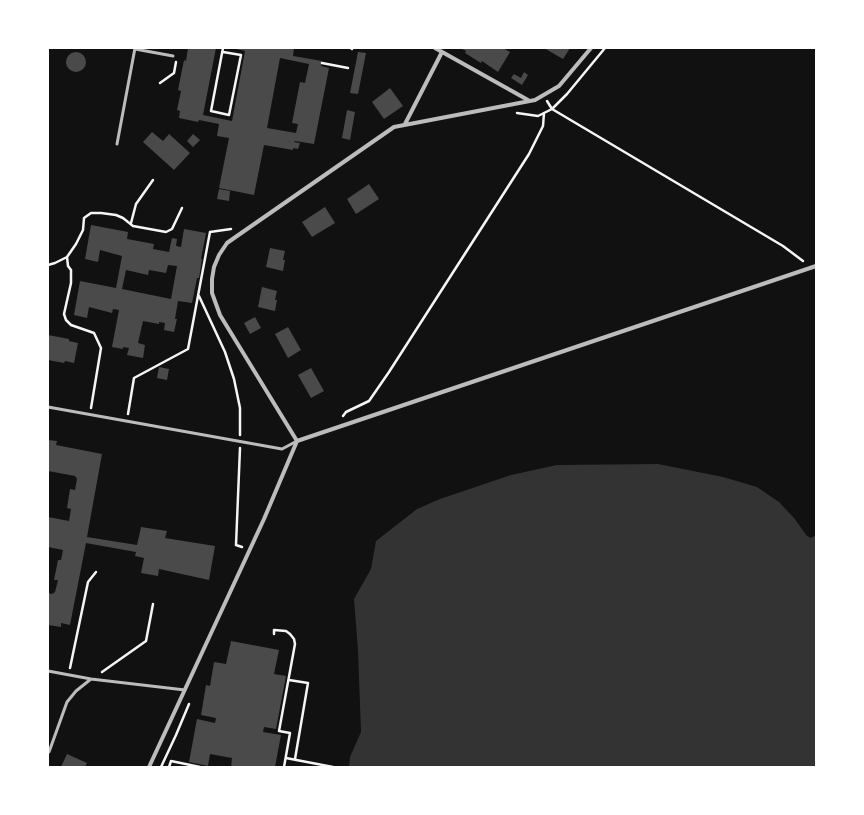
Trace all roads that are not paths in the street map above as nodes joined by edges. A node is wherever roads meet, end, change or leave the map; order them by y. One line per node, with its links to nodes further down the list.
1 (135, 48): 5 (lane); 8 (lane)
2 (435, 48): 4 (street)
3 (591, 48): 6 (street)
4 (442, 52): 6 (street); 7 (street)
5 (175, 56)
6 (528, 100): 7 (street)
7 (405, 124): 11 (street)
8 (117, 144)
9 (815, 266): 11 (street)
10 (48, 407): 11 (lane)
11 (297, 441): 14 (street)
12 (48, 671): 13 (lane)
13 (91, 679): 14 (lane); 15 (lane)
14 (185, 690): 16 (street)
15 (49, 752)
16 (149, 767)

